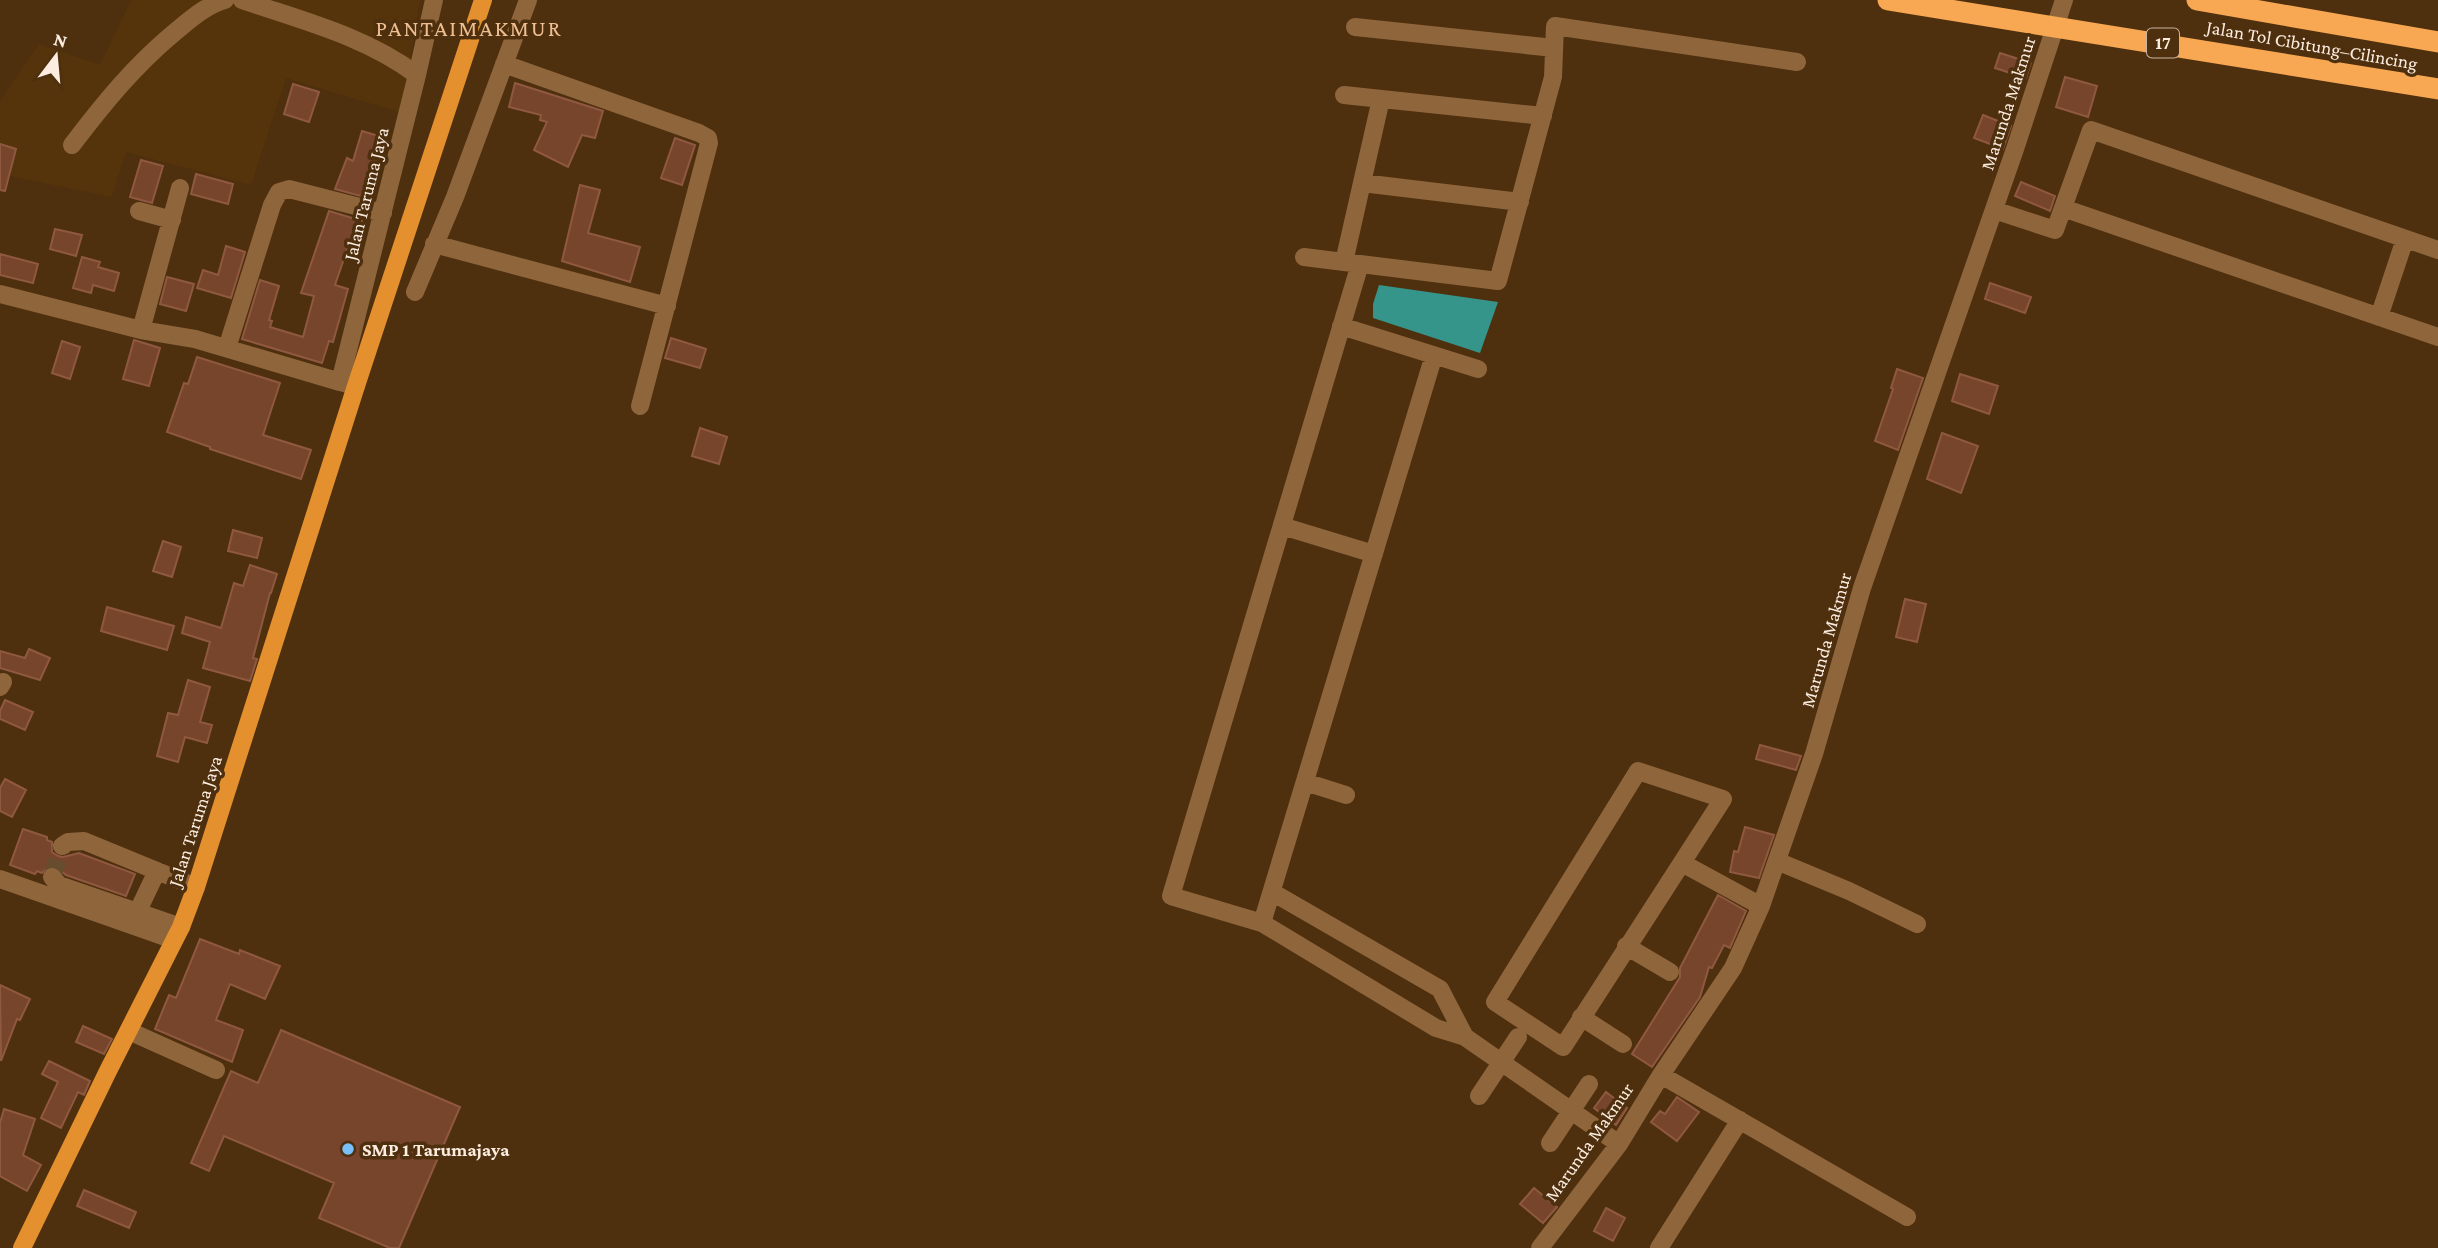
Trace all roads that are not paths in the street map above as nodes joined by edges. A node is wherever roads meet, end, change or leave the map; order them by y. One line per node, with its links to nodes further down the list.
1 (225, 0): 19 (street)
2 (242, 0): 14 (street)
3 (434, 0): 14 (street, Jalan Taruma Jaya)
4 (483, 0): 43 (main road, Jalan Taruma Jaya)
5 (527, 0): 13 (street)
6 (1888, 0): 15 (highway, Jalan Tol Cibitung–Cilincing / 17, bridge)
7 (2064, 0): 24 (street, Marunda Makmur)
8 (2197, 0): 10 (highway, Jalan Tol Cibitung–Cilincing)
9 (1355, 27): 11 (street)
10 (2438, 42)
11 (1554, 48): 12 (street); 18 (street)
12 (1797, 62)
13 (504, 64): 29 (street); 35 (street)
14 (417, 75): 26 (street, Jalan Taruma Jaya)
15 (2438, 89)
16 (1344, 95): 17 (street)
17 (1381, 99): 18 (street); 20 (street)
18 (1543, 116): 22 (street)
19 (72, 145)
20 (1362, 183): 22 (street); 32 (street)
21 (180, 188): 27 (street)
22 (1520, 202): 32 (street)
23 (2063, 208): 24 (street); 28 (street); 36 (street)
24 (1994, 210): 50 (street, Marunda Makmur)
25 (139, 211): 27 (street)
26 (383, 213): 40 (street); 43 (street, Jalan Taruma Jaya)
27 (172, 220): 38 (street)
28 (2405, 239): 30 (street); 36 (street)
29 (434, 244): 33 (street); 35 (street)
30 (2438, 250)
31 (1304, 257): 32 (street)
32 (1352, 263): 37 (street)
33 (415, 292)
34 (0, 295): 38 (street)
35 (667, 306): 44 (street)
36 (2379, 317): 39 (street)
37 (1341, 326): 41 (street); 45 (street)
38 (141, 330): 40 (street)
39 (2438, 337)
40 (227, 348): 43 (street)
41 (1434, 355): 42 (street); 46 (street)
42 (1478, 369)
43 (348, 384): 55 (main road, Jalan Taruma Jaya)
44 (640, 406)
45 (1282, 526): 46 (street); 59 (street)
46 (1374, 554): 47 (street)
47 (1305, 782): 48 (street); 56 (street)
48 (1346, 795)
49 (62, 846): 52 (street)
50 (1777, 861): 57 (street, Marunda Makmur); 60 (street)
51 (1682, 863): 57 (street); 62 (street); 64 (street)
52 (156, 871): 55 (street); 58 (street)
53 (52, 877): 58 (street)
54 (0, 879): 61 (street)
55 (196, 887): 61 (main road, Jalan Taruma Jaya)
56 (1272, 892): 59 (street); 66 (street)
57 (1761, 906): 71 (street, Marunda Makmur)
58 (137, 912): 61 (street)
59 (1262, 923): 66 (street)
60 (1917, 924)
61 (178, 933): 65 (main road, Jalan Taruma Jaya)
62 (1626, 946): 63 (street); 64 (street)
63 (1670, 972)
64 (1581, 1017): 68 (street)
65 (129, 1031): 70 (street); 79 (main road, Jalan Taruma Jaya)
66 (1465, 1037): 69 (street)
67 (1518, 1037): 69 (street)
68 (1623, 1044)
69 (1501, 1062): 73 (street); 74 (street)
70 (216, 1070)
71 (1661, 1075): 75 (street); 77 (street, Marunda Makmur)
72 (1589, 1084): 74 (street)
73 (1479, 1096)
74 (1572, 1111): 76 (street); 77 (street)
75 (1740, 1120): 78 (street); 81 (street)
76 (1550, 1143)
77 (1619, 1144): 80 (street, Marunda Makmur)
78 (1907, 1217)
79 (22, 1248)
80 (1540, 1248)
81 (1660, 1248)

